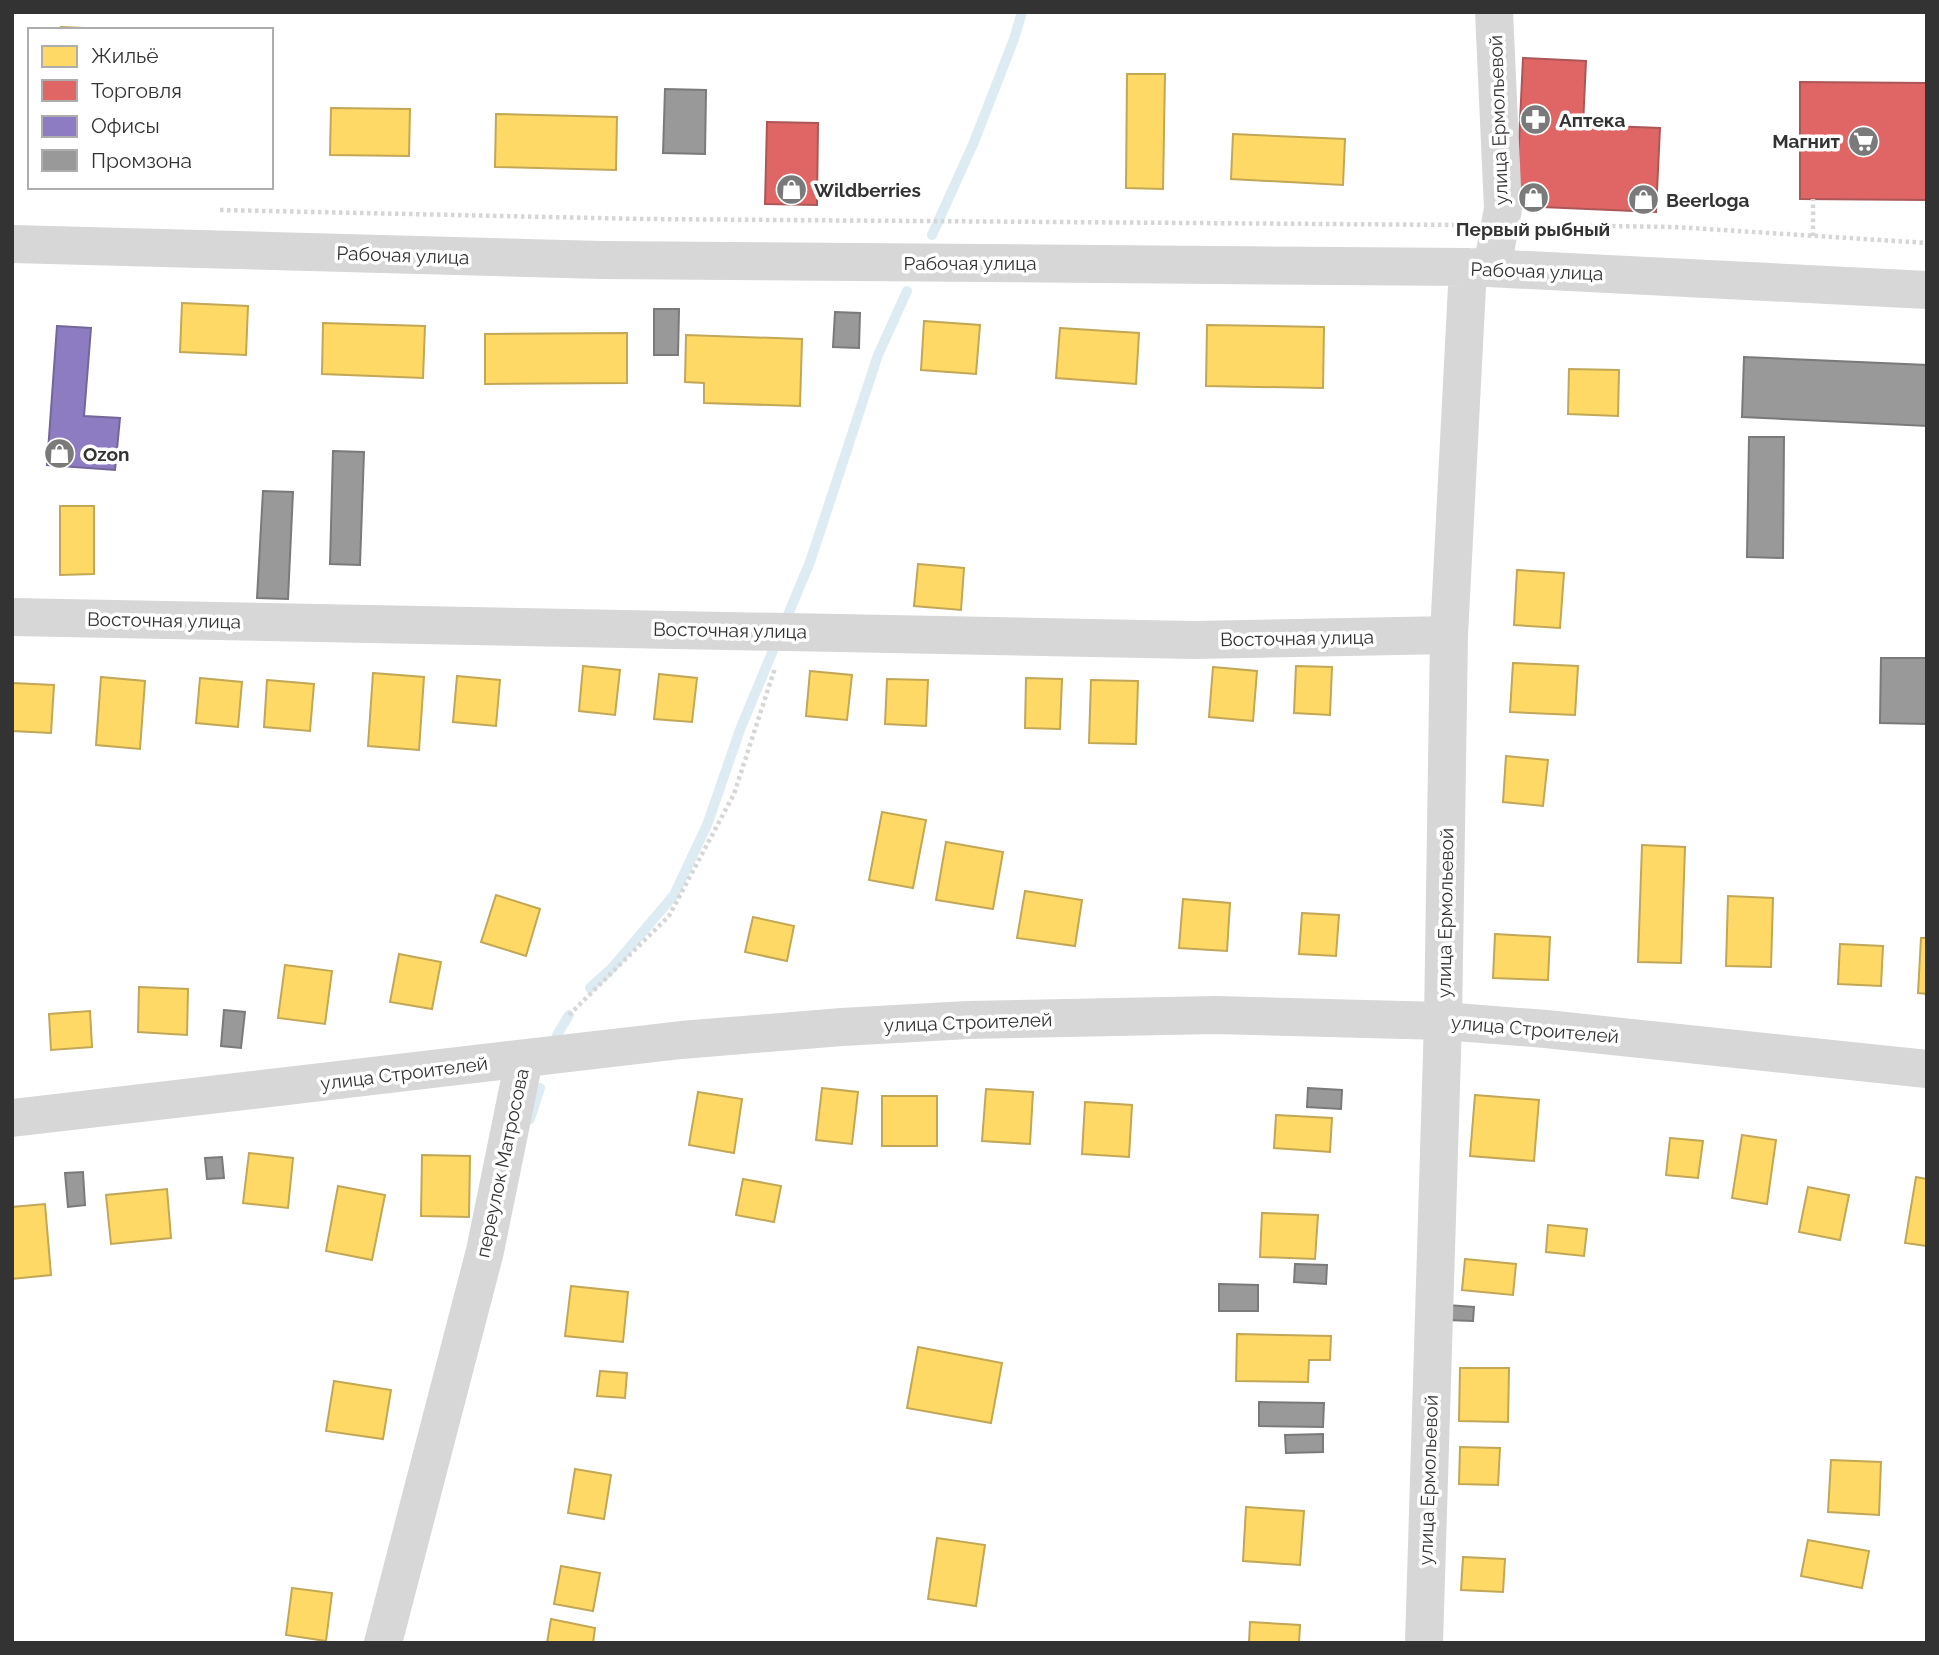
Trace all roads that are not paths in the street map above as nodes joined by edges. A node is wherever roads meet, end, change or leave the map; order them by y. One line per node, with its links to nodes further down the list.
1 (1494, 12): 3 (street, улица Ермольевой)
2 (12, 244): 3 (street, Рабочая улица)
3 (1480, 268): 4 (street, Рабочая улица); 6 (street, улица Ермольевой)
4 (1927, 290)
5 (12, 617): 6 (street, Восточная улица)
6 (1449, 635): 7 (street, улица Ермольевой)
7 (1443, 1021): 8 (street, улица Строителей); 9 (street, улица Строителей); 12 (street, улица Ермольевой)
8 (524, 1060): 10 (street, улица Строителей); 11 (street, переулок Матросова)
9 (1927, 1069)
10 (12, 1118)
11 (383, 1643)
12 (1424, 1643)

